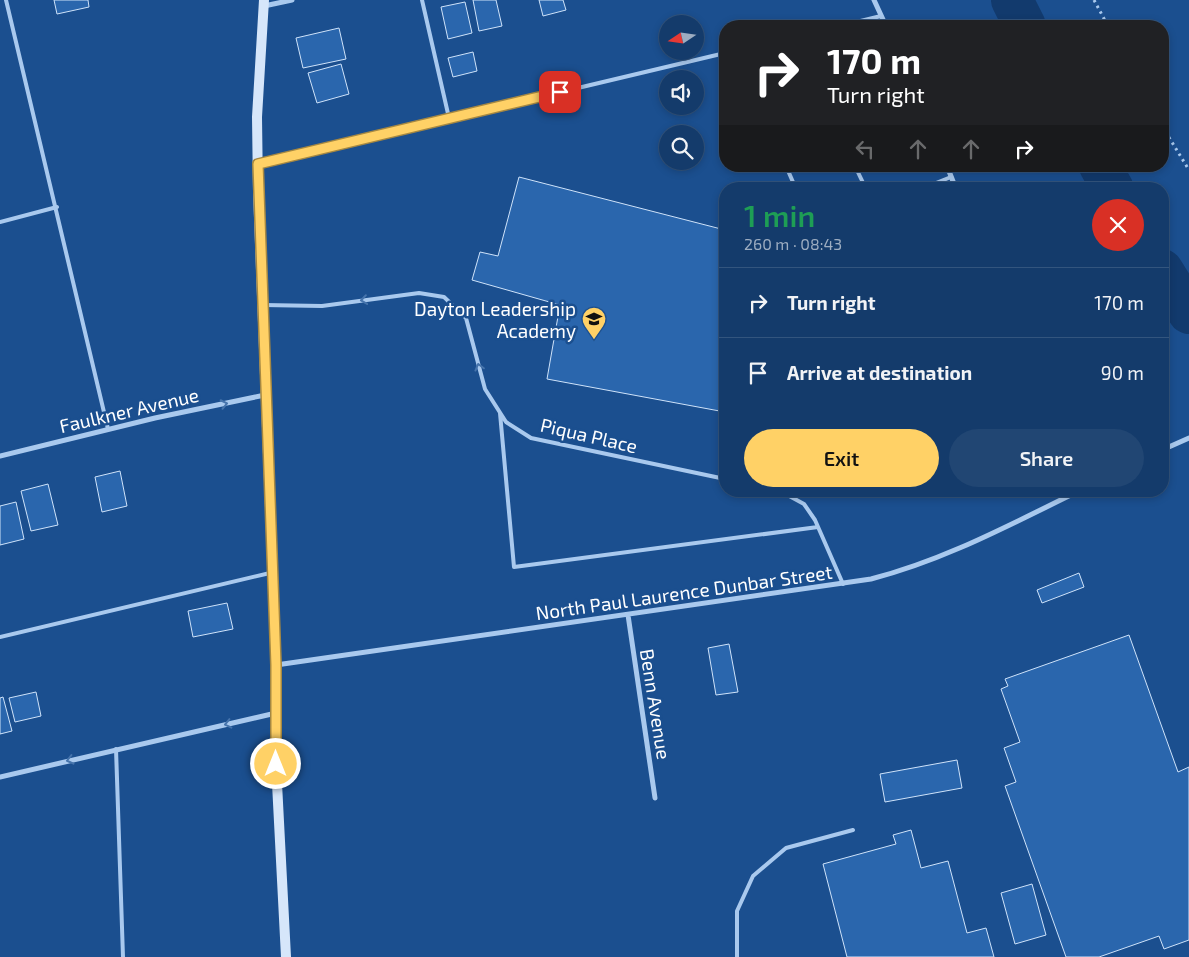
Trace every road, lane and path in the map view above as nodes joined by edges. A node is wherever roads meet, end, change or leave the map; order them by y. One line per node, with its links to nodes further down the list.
1 (6, 0): 20 (lane)
2 (292, 0): 6 (street)
3 (422, 0): 12 (lane)
4 (874, 0): 7 (street)
5 (1094, 0): 10 (path)
6 (264, 3): 14 (street)
7 (882, 16): 8 (lane); 9 (street)
8 (865, 20)
9 (884, 20)
10 (1105, 20)
11 (719, 54): 12 (lane)
12 (449, 118): 14 (lane)
13 (1169, 137): 15 (path)
14 (258, 164): 22 (street)
15 (1189, 170)
16 (949, 172): 17 (street)
17 (951, 177): 18 (lane); 19 (street)
18 (938, 182)
19 (953, 182)
20 (57, 207): 21 (lane); 25 (lane)
21 (0, 222)
22 (262, 305): 23 (street); 24 (lane, Piqua Place, one-way to 22)
23 (266, 395): 25 (street, Faulkner Avenue, one-way to 23); 33 (street)
24 (500, 411): 29 (lane, Piqua Place); 32 (lane)
25 (108, 429): 28 (street, Faulkner Avenue)
26 (1189, 438): 27 (street)
27 (1169, 447)
28 (0, 456)
29 (719, 478)
30 (791, 497): 32 (lane)
31 (1067, 497): 34 (street, North Paul Laurence Dunbar Street)
32 (818, 528): 34 (lane)
33 (272, 573): 36 (lane); 37 (street)
34 (843, 584): 35 (street, North Paul Laurence Dunbar Street)
35 (628, 615): 37 (street, North Paul Laurence Dunbar Street); 41 (street, Benn Avenue)
36 (0, 637)
37 (276, 665): 38 (street)
38 (276, 713): 39 (street, one-way to 39); 44 (street)
39 (116, 749): 40 (street, one-way to 40); 43 (lane)
40 (0, 777)
41 (655, 798)
42 (853, 830): 45 (lane)
43 (123, 957)
44 (286, 957)
45 (737, 957)

